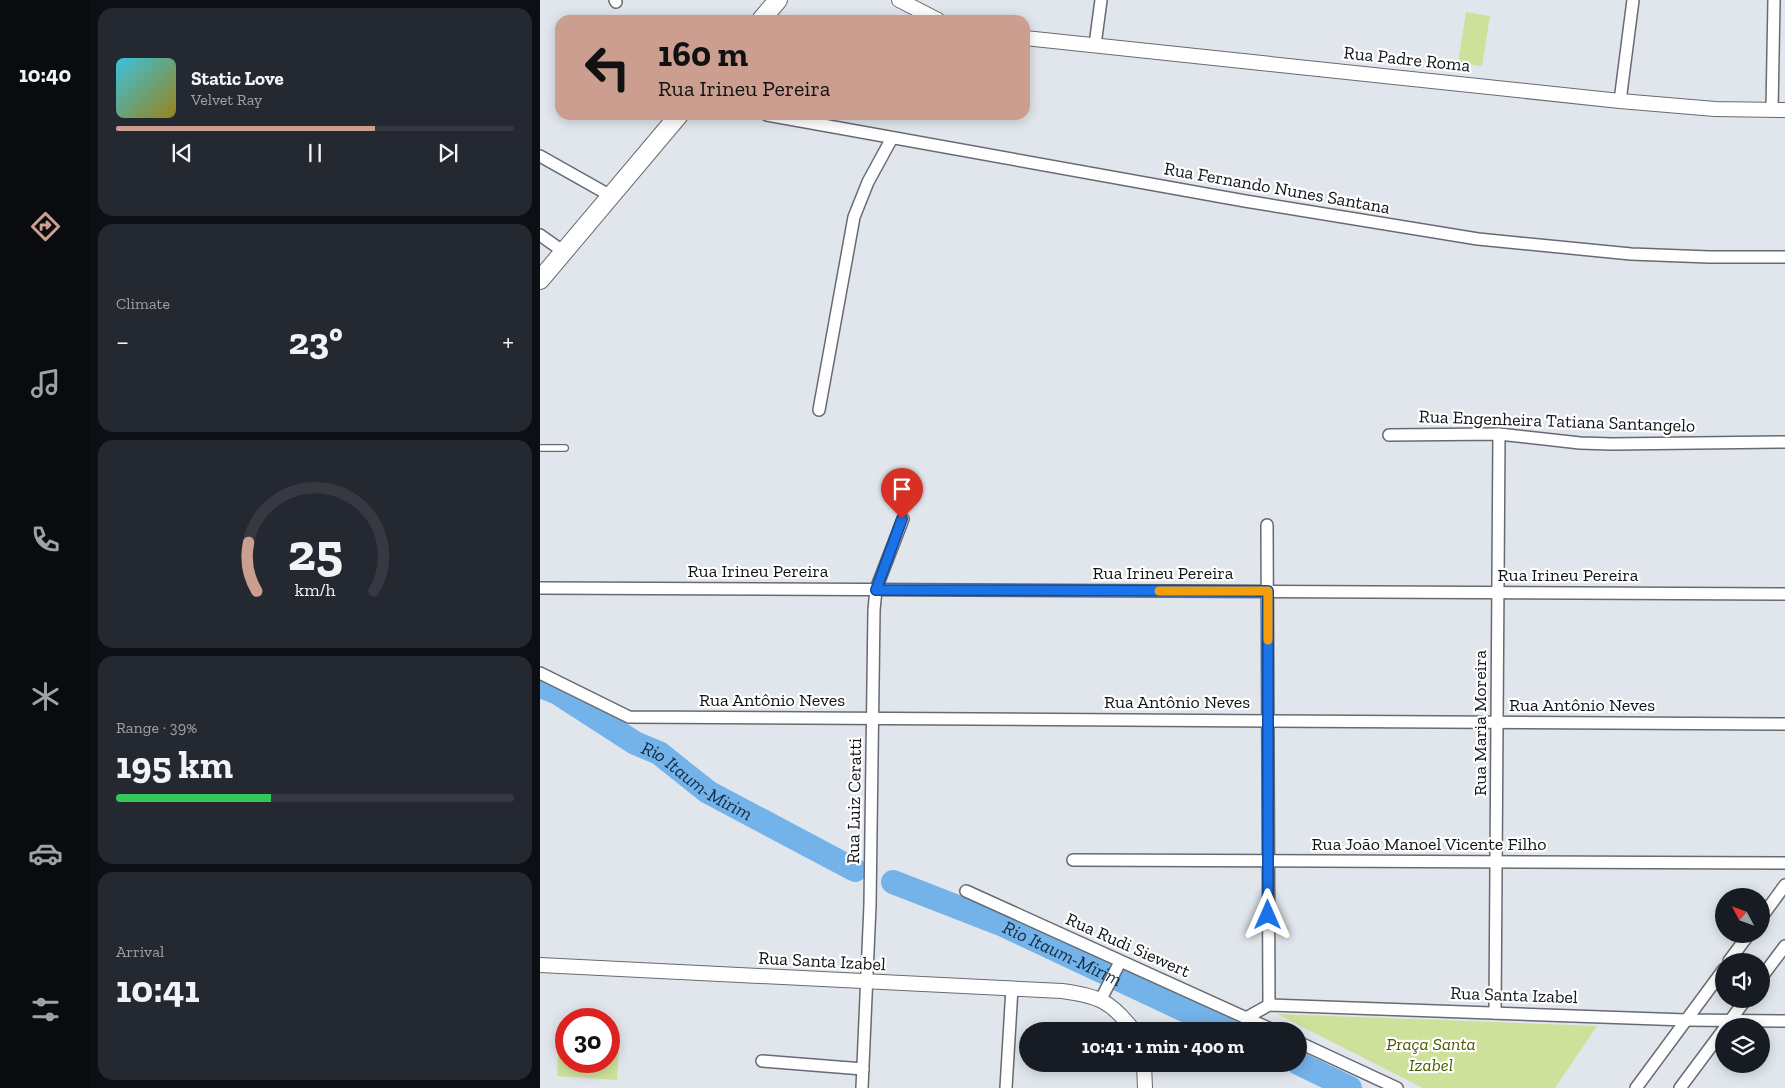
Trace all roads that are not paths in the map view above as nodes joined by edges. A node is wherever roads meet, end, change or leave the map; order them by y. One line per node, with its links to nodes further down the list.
1 (778, 0): 6 (main road)
2 (899, 0): 7 (street)
3 (1101, 0): 9 (street)
4 (1633, 0): 10 (street)
5 (1774, 0): 11 (street)
6 (765, 15)
7 (928, 15)
8 (1030, 38): 9 (street, Rua Padre Roma)
9 (1095, 45): 10 (street, Rua Padre Roma)
10 (1620, 101): 11 (street, Rua Padre Roma)
11 (1778, 110)
12 (675, 120): 16 (main road)
13 (794, 120): 14 (street, Rua Fernando Nunes Santana)
14 (892, 138): 19 (street, Rua Fernando Nunes Santana); 21 (street)
15 (540, 156): 16 (street)
16 (611, 196): 18 (main road)
17 (540, 234): 18 (street)
18 (564, 252): 20 (main road)
19 (1785, 257)
20 (540, 280)
21 (819, 410)
22 (1389, 434): 23 (street, Rua Engenheira Tatiana Santangelo)
23 (1499, 434): 24 (street, Rua Engenheira Tatiana Santangelo); 32 (street, Rua Maria Moreira)
24 (1785, 442)
25 (540, 448): 26 (lane)
26 (565, 448)
27 (902, 519): 30 (street, Rua Luiz Ceratti)
28 (1268, 526): 31 (street)
29 (540, 588): 30 (street, Rua Irineu Pereira)
30 (876, 590): 31 (street, Rua Irineu Pereira); 35 (street, Rua Luiz Ceratti)
31 (1268, 591): 32 (street, Rua Irineu Pereira); 36 (street)
32 (1498, 592): 33 (street, Rua Irineu Pereira); 37 (street, Rua Maria Moreira)
33 (1785, 594)
34 (540, 673): 35 (street, Rua Antônio Neves)
35 (872, 718): 36 (street, Rua Antônio Neves); 53 (street, Rua Luiz Ceratti)
36 (1268, 720): 37 (street, Rua Antônio Neves); 40 (street)
37 (1497, 722): 38 (street, Rua Antônio Neves); 41 (street, Rua Maria Moreira)
38 (1785, 724)
39 (1073, 860): 40 (street, Rua João Manoel Vicente Filho)
40 (1268, 861): 41 (street, Rua João Manoel Vicente Filho); 56 (street)
41 (1496, 862): 42 (street, Rua João Manoel Vicente Filho); 58 (street, Rua Maria Moreira)
42 (1785, 863)
43 (1785, 886): 45 (street)
44 (966, 891): 49 (street, Rua Rudi Siewert)
45 (1770, 906)
46 (1743, 943): 48 (street)
47 (1785, 946): 51 (street)
48 (1735, 953)
49 (1120, 962): 55 (street); 59 (street, Rua Rudi Siewert)
50 (540, 965): 53 (street, Rua Santa Izabel)
51 (1770, 966)
52 (1715, 981): 61 (street)
53 (868, 982): 54 (street, Rua Santa Izabel); 70 (street, Rua Luiz Ceratti)
54 (1012, 988): 55 (street, Rua Santa Izabel); 73 (street)
55 (1101, 999): 63 (street)
56 (1269, 1004): 58 (street, Rua Santa Izabel); 59 (street)
57 (1739, 1008): 60 (street)
58 (1495, 1012): 61 (street, Rua Santa Izabel)
59 (1246, 1018): 64 (street, Rua Rudi Siewert)
60 (1731, 1018)
61 (1686, 1020): 66 (street, Rua Santa Izabel); 76 (street)
62 (1785, 1021): 65 (street, Rua Santa Izabel)
63 (1126, 1022)
64 (1255, 1022)
65 (1770, 1022)
66 (1715, 1024)
67 (1715, 1040): 77 (street)
68 (1307, 1046): 75 (street)
69 (762, 1060): 70 (street)
70 (863, 1069): 72 (street, Rua Luiz Ceratti)
71 (1144, 1072): 74 (street)
72 (862, 1088)
73 (1006, 1088)
74 (1145, 1088)
75 (1397, 1088)
76 (1637, 1088)
77 (1680, 1088)

